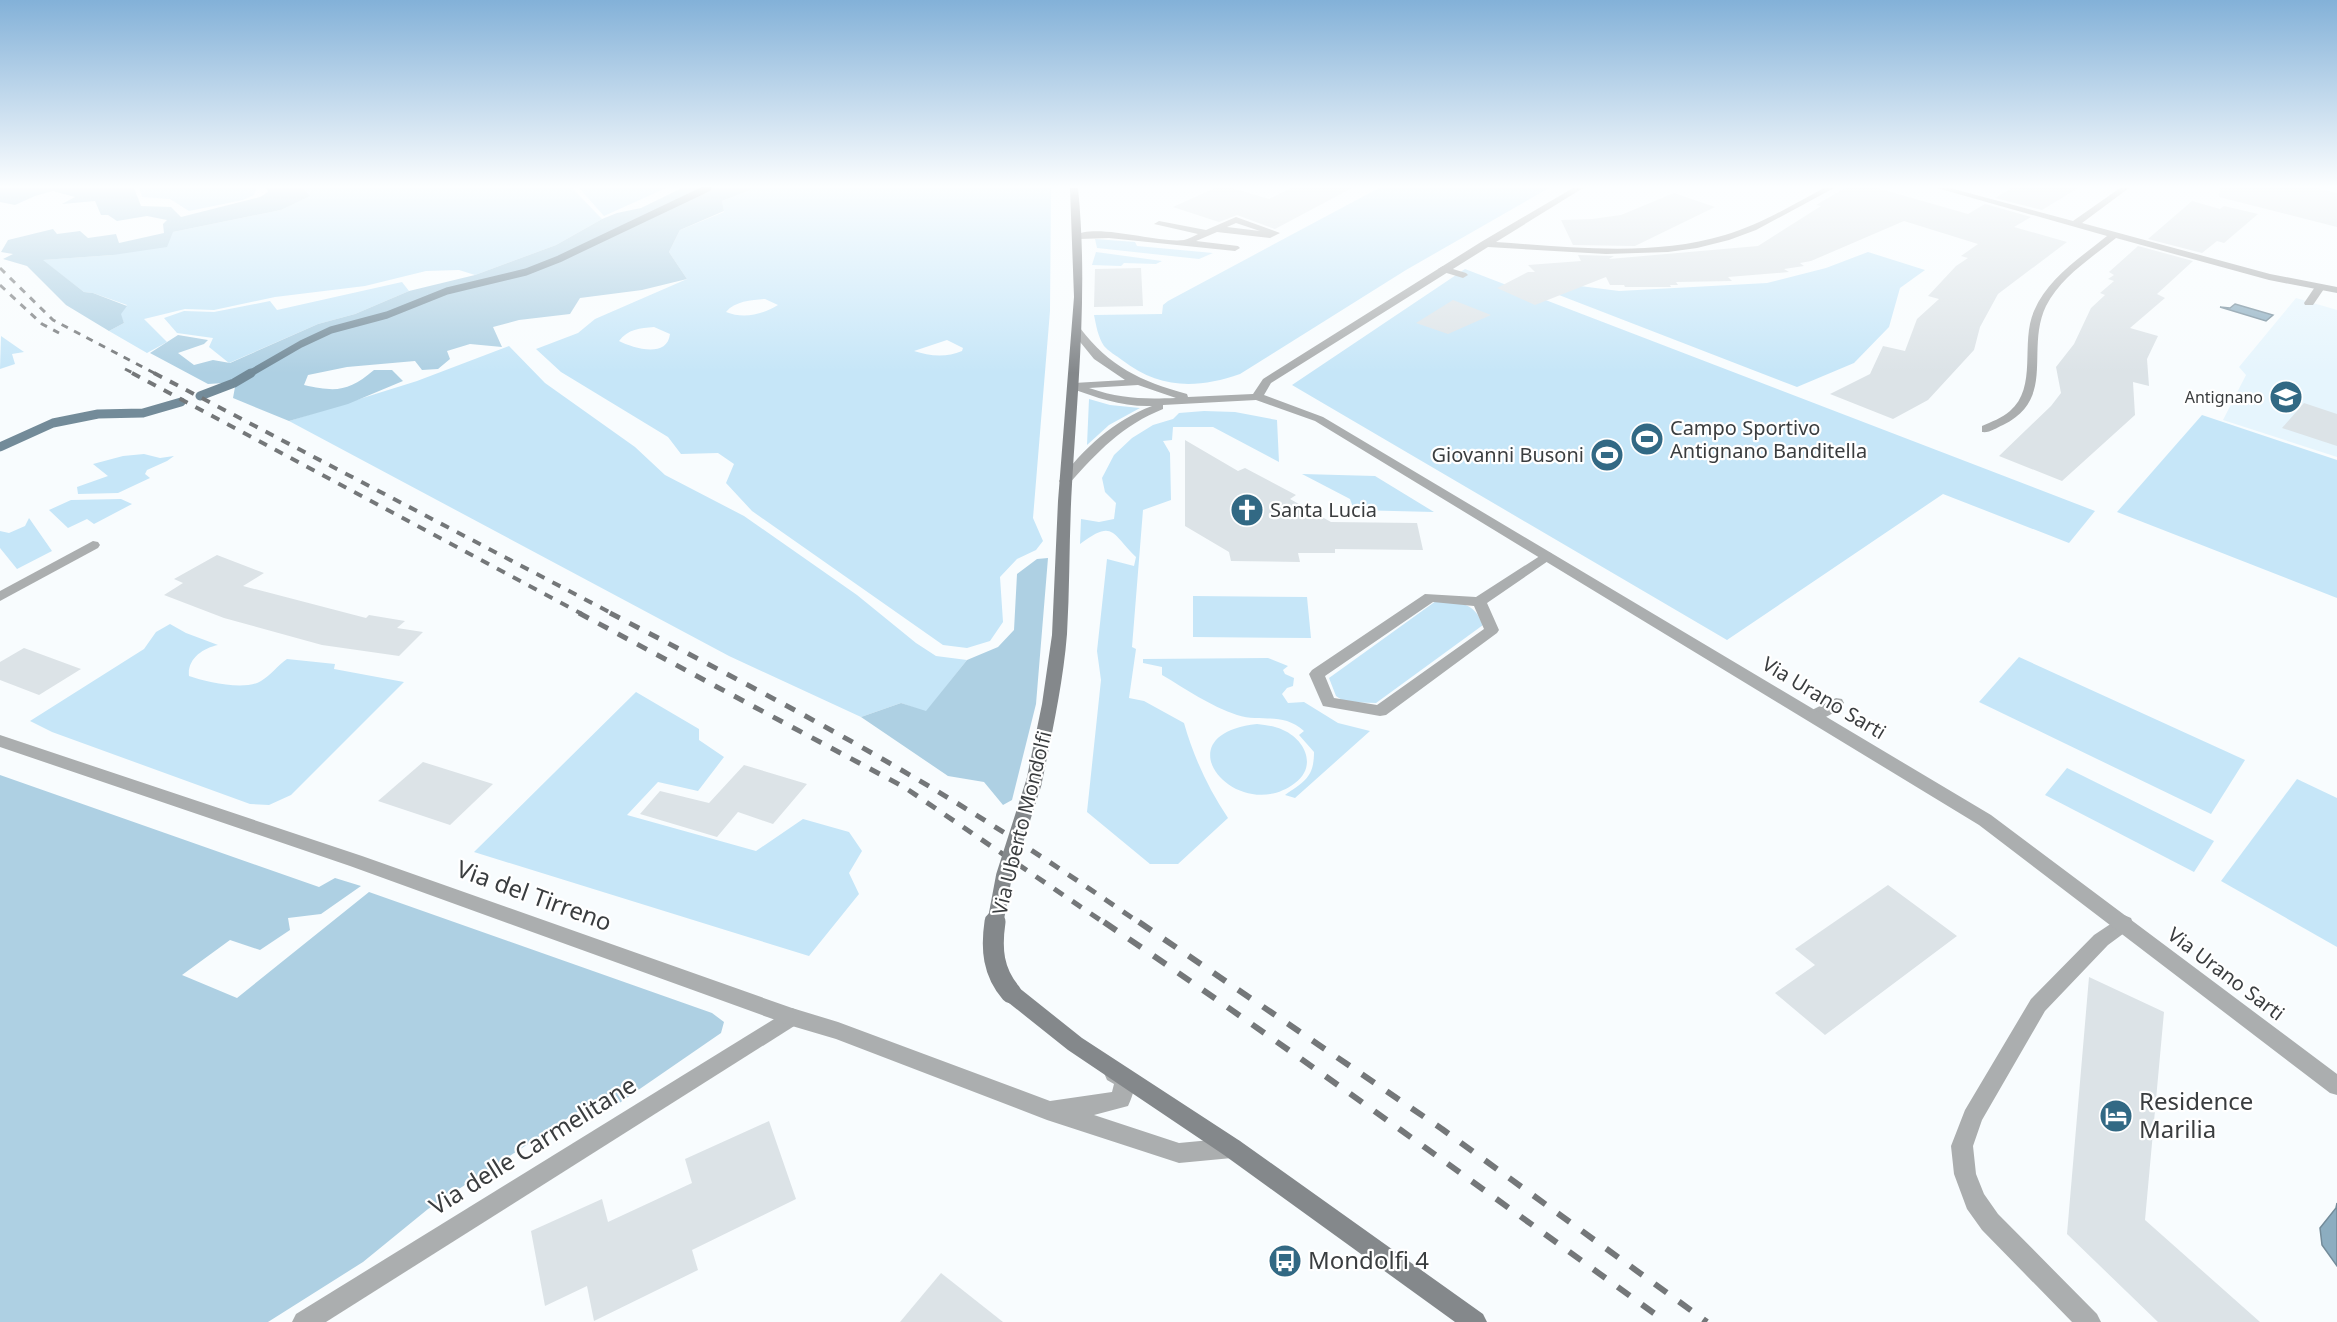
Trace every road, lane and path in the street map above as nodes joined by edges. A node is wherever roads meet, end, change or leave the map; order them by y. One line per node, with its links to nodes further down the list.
1 (1079, 250): 10 (main road, Via Uberto Mondolfi)
2 (1475, 250): 5 (street)
3 (2096, 250): 15 (street)
4 (2168, 250): 7 (street)
5 (1443, 269): 6 (street); 13 (street)
6 (1463, 275)
7 (2322, 286): 8 (street); 9 (street)
8 (2337, 290)
9 (2309, 303)
10 (1076, 330): 11 (street); 12 (main road, Via Uberto Mondolfi)
11 (1137, 383): 12 (street); 14 (street)
12 (1074, 386): 14 (street); 16 (main road, Via Uberto Mondolfi)
13 (1257, 397): 14 (street, Via Urano Sarti); 18 (street, Via Urano Sarti)
14 (1194, 399): 16 (street)
15 (1986, 429)
16 (1065, 481): 26 (main road, Via Uberto Mondolfi, bridge)
17 (93, 544): 19 (street)
18 (1546, 556): 20 (street); 22 (street, Via Urano Sarti)
19 (0, 597)
20 (1479, 602): 20 (street)
21 (1836, 703): 22 (street)
22 (1814, 716): 24 (street, Via Urano Sarti)
23 (0, 741): 25 (street, Via del Tirreno)
24 (2124, 923): 27 (street, Via Urano Sarti); 32 (street)
25 (792, 1017): 28 (street, Via del Tirreno); 30 (street, Via delle Carmelitane)
26 (1075, 1044): 28 (street, Via del Tirreno); 29 (main road, Via Uberto Mondolfi)
27 (2337, 1086)
28 (1047, 1110): 29 (street, Via del Tirreno)
29 (1232, 1148): 31 (main road, Via Uberto Mondolfi)
30 (304, 1322)
31 (1475, 1322)
32 (2089, 1322)

